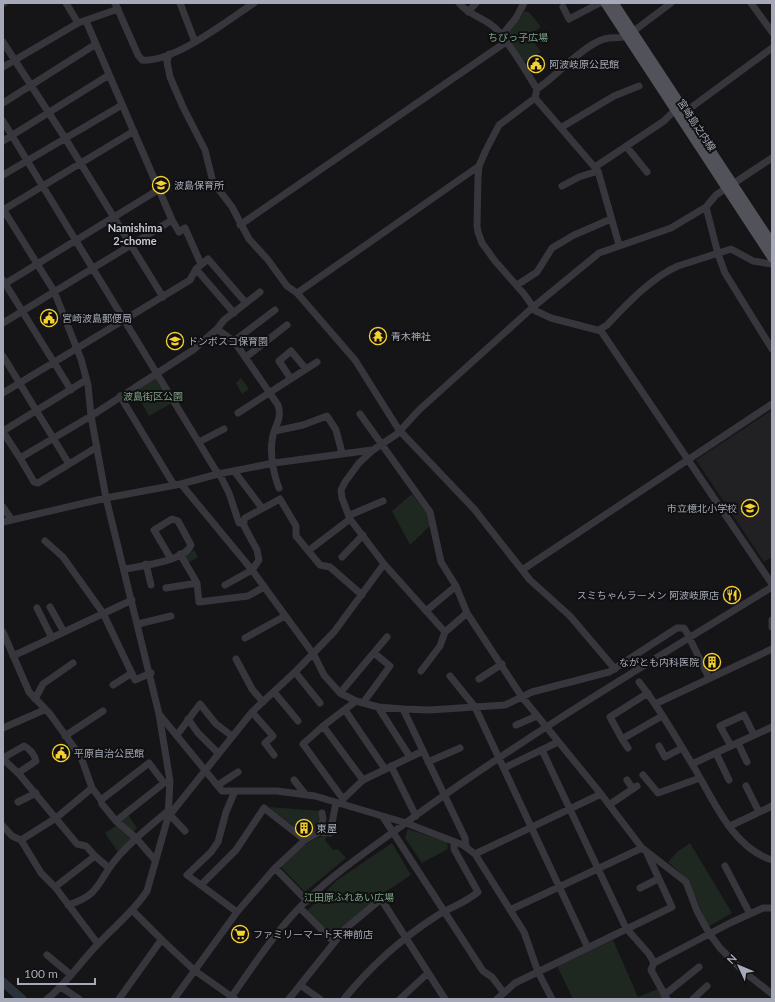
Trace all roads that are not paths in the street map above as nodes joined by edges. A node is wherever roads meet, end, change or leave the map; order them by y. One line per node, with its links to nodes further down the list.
1 (66, 3): 16 (street)
2 (180, 3): 21 (street)
3 (254, 3): 21 (street)
4 (458, 3): 14 (street)
5 (476, 3): 14 (street)
6 (524, 3): 19 (street)
7 (600, 3): 13 (street)
8 (605, 3): 18 (main road, 宮崎島之内線)
9 (614, 3): 18 (main road, 宮崎島之内線)
10 (671, 3): 18 (street)
11 (751, 3): 17 (street)
12 (116, 6): 15 (street); 25 (street)
13 (562, 6)
14 (468, 12): 19 (street)
15 (86, 21): 16 (street); 23 (street)
16 (78, 23): 26 (street)
17 (772, 32)
18 (630, 33): 31 (street); 35 (main road, 宮崎島之内線); 37 (main road, 宮崎島之内線)
19 (502, 35): 22 (street)
20 (3, 42): 26 (street)
21 (195, 42): 25 (street)
22 (506, 42): 31 (street); 61 (street)
23 (96, 44): 28 (street); 29 (street)
24 (772, 48): 37 (street)
25 (169, 54): 61 (street)
26 (14, 60): 27 (street); 29 (street)
27 (3, 67)
28 (109, 75): 34 (street); 36 (street)
29 (31, 85): 33 (street); 36 (street)
30 (639, 86): 39 (street)
31 (536, 89): 32 (street)
32 (535, 98): 39 (street); 48 (street)
33 (3, 103)
34 (122, 105): 40 (street); 42 (street)
35 (674, 111): 44 (street); 54 (main road, 宮崎島之内線)
36 (49, 112): 41 (street); 42 (street)
37 (685, 112): 54 (main road, 宮崎島之内線)
38 (3, 121): 41 (street)
39 (562, 128): 49 (street)
40 (134, 132): 47 (street); 55 (street)
41 (12, 136): 43 (street); 46 (street)
42 (65, 138): 46 (street); 47 (street)
43 (3, 141)
44 (626, 146): 49 (street); 50 (street)
45 (772, 158): 54 (street)
46 (27, 160): 51 (street); 52 (street)
47 (80, 164): 52 (street); 58 (street)
48 (479, 166): 73 (street); 76 (street)
49 (597, 169): 53 (street); 59 (street)
50 (647, 172)
51 (3, 175)
52 (43, 186): 57 (street); 62 (street)
53 (562, 186)
54 (730, 187): 56 (street); 63 (main road, 宮崎島之内線); 67 (main road, 宮崎島之内線)
55 (158, 190): 58 (street); 60 (street)
56 (706, 207): 65 (street); 66 (street)
57 (3, 209): 68 (street)
58 (114, 217): 62 (street); 64 (street)
59 (611, 219): 65 (street); 73 (street)
60 (172, 220): 64 (street); 70 (street)
61 (240, 225): 76 (street)
62 (76, 240): 68 (street); 71 (street)
63 (772, 242)
64 (131, 245): 71 (street); 77 (street)
65 (619, 245): 79 (street)
66 (718, 254): 69 (street); 87 (street); 90 (street)
67 (772, 258)
68 (37, 264): 72 (street); 74 (street)
69 (772, 264)
70 (199, 267): 77 (street); 78 (street); 82 (street)
71 (94, 268): 74 (street); 83 (street)
72 (4, 283): 81 (street)
73 (517, 285): 79 (street)
74 (54, 291): 81 (street); 89 (street)
75 (260, 292): 78 (street)
76 (297, 293): 110 (street)
77 (163, 297): 83 (street)
78 (246, 303): 82 (street)
79 (532, 308): 87 (street); 110 (street)
80 (275, 310): 88 (street)
81 (22, 311): 84 (street); 93 (street)
82 (234, 313): 86 (street)
83 (125, 319): 89 (street); 96 (street)
84 (3, 323)
85 (287, 325): 92 (street)
86 (218, 329): 88 (street); 96 (street)
87 (599, 330): 120 (street)
88 (234, 341): 92 (street)
89 (76, 348): 93 (street); 98 (street)
90 (772, 349)
91 (3, 356): 99 (street)
92 (246, 357): 102 (street)
93 (53, 362): 99 (street); 100 (street)
94 (317, 362): 95 (street)
95 (306, 369): 97 (street); 97 (street)
96 (158, 373): 103 (street); 114 (street)
97 (291, 378): 102 (street)
98 (86, 380): 100 (street); 108 (street)
99 (19, 382): 101 (street); 105 (street)
100 (71, 390): 105 (street)
101 (3, 392)
102 (269, 392): 106 (street); 111 (street)
103 (120, 396): 108 (street); 125 (street)
104 (772, 404): 120 (street)
105 (37, 411): 112 (street); 113 (street)
106 (238, 413)
107 (360, 414): 115 (street)
108 (91, 416): 113 (street); 116 (street)
109 (224, 429): 114 (street)
110 (399, 430): 115 (street); 145 (street)
111 (275, 431): 118 (street); 121 (street)
112 (3, 432): 119 (street)
113 (53, 438): 119 (street); 122 (street)
114 (199, 442): 124 (street)
115 (381, 445): 117 (street); 150 (street)
116 (97, 447): 122 (street); 127 (street)
117 (373, 450): 118 (street); 131 (street)
118 (342, 453): 121 (street)
119 (20, 458): 122 (street)
120 (687, 460): 145 (street); 149 (street)
121 (274, 463): 123 (street); 126 (street)
122 (69, 464)
123 (234, 471): 124 (street); 130 (street)
124 (219, 474): 125 (street); 134 (street)
125 (177, 484): 127 (street); 144 (street)
126 (279, 488)
127 (106, 498): 132 (street); 143 (street)
128 (383, 501): 131 (street)
129 (3, 507): 132 (street)
130 (262, 508): 134 (street); 137 (street)
131 (350, 517): 135 (street); 137 (street)
132 (11, 519): 133 (street)
133 (3, 522)
134 (244, 522): 144 (street)
135 (363, 535): 139 (street); 142 (street)
136 (45, 541): 158 (street)
137 (308, 551): 153 (street)
138 (180, 554): 140 (street); 140 (street); 146 (street)
139 (342, 557)
140 (171, 559): 141 (street)
141 (146, 564): 143 (street); 147 (street)
142 (384, 564): 153 (street); 157 (street)
143 (125, 568): 154 (street)
144 (252, 570): 148 (street); 151 (street)
145 (522, 570): 179 (street)
146 (197, 583): 151 (street); 152 (street)
147 (151, 585)
148 (225, 585)
149 (772, 585): 171 (street)
150 (456, 586): 157 (street); 159 (street)
151 (264, 587): 161 (street)
152 (166, 588)
153 (362, 595): 174 (street)
154 (132, 600): 158 (street); 163 (street)
155 (50, 607): 166 (street)
156 (37, 608): 169 (street)
157 (426, 611): 167 (street)
158 (103, 613): 166 (street); 182 (street)
159 (467, 613): 167 (street); 178 (street)
160 (171, 616): 163 (street)
161 (285, 616): 170 (street); 174 (street)
162 (772, 620): 164 (street)
163 (138, 624): 183 (street)
164 (772, 627)
165 (3, 632): 175 (street)
166 (64, 632): 169 (street)
167 (445, 632): 181 (street)
168 (387, 636): 173 (street)
169 (52, 638): 175 (street)
170 (245, 638)
171 (690, 638): 179 (street); 185 (street); 215 (street)
172 (772, 649): 185 (street)
173 (374, 653): 190 (street); 197 (street)
174 (314, 654): 180 (street); 190 (street)
175 (13, 656): 193 (street)
176 (236, 659): 195 (street)
177 (73, 662): 193 (street)
178 (502, 664): 186 (street); 192 (street)
179 (615, 669): 192 (street)
180 (295, 672): 189 (street); 196 (street)
181 (421, 672)
182 (132, 673): 183 (street); 188 (street)
183 (150, 673): 206 (street)
184 (450, 676): 200 (street)
185 (709, 678): 198 (street)
186 (479, 679)
187 (639, 682): 191 (street)
188 (114, 685)
189 (274, 692): 195 (street); 210 (street)
190 (340, 693): 194 (street)
191 (648, 693): 198 (street); 220 (street)
192 (522, 697): 200 (street); 207 (street)
193 (35, 699): 202 (street)
194 (356, 701): 197 (street); 203 (street)
195 (263, 702): 205 (street)
196 (320, 703)
197 (363, 703): 199 (street)
198 (655, 704): 208 (street)
199 (378, 707): 201 (street); 232 (street)
200 (475, 707): 201 (street); 233 (street)
201 (404, 709): 228 (street)
202 (44, 710): 214 (street); 218 (street)
203 (345, 710): 211 (street); 238 (street)
204 (104, 711): 218 (street)
205 (252, 712): 219 (street); 231 (street)
206 (159, 714): 216 (street); 249 (street)
207 (537, 716): 212 (street); 215 (street)
208 (662, 716): 220 (street); 226 (street)
209 (188, 719): 216 (street); 219 (street); 229 (street)
210 (298, 721)
211 (323, 726): 246 (street); 260 (street)
212 (516, 726)
213 (772, 727): 217 (street)
214 (3, 728)
215 (547, 728): 221 (street); 233 (street)
216 (177, 735): 240 (street)
217 (754, 735): 222 (street); 222 (street)
218 (65, 736): 252 (street)
219 (232, 736): 229 (street)
220 (622, 738): 225 (street)
221 (558, 742): 227 (street); 256 (street)
222 (734, 744): 230 (street); 236 (street)
223 (659, 746): 226 (street)
224 (460, 748): 235 (street)
225 (628, 748)
226 (682, 748): 237 (street)
227 (542, 750): 239 (street); 263 (street)
228 (423, 751): 232 (street); 235 (street)
229 (218, 753): 240 (street)
230 (716, 753): 237 (street); 248 (street)
231 (274, 755)
232 (410, 757): 238 (street)
233 (499, 758): 239 (street); 257 (street)
234 (3, 759): 242 (street); 242 (street)
235 (428, 762): 257 (street)
236 (747, 762)
237 (692, 764): 244 (street)
238 (388, 768): 246 (street); 267 (street)
239 (504, 768): 274 (street)
240 (206, 770): 250 (street); 266 (street)
241 (238, 772): 250 (street)
242 (18, 773): 254 (street)
243 (643, 775): 244 (street)
244 (700, 778): 273 (street)
245 (294, 780): 255 (street)
246 (363, 780): 260 (street)
247 (627, 780): 261 (street)
248 (729, 780)
249 (167, 782): 258 (street); 266 (street); 270 (street)
250 (218, 785): 253 (street)
251 (746, 786): 264 (street)
252 (92, 788): 258 (street); 269 (street)
253 (234, 791): 255 (street); 293 (street)
254 (36, 793): 259 (street); 269 (street)
255 (305, 794): 260 (street)
256 (601, 794): 261 (street); 263 (street)
257 (444, 795): 267 (street); 282 (street)
258 (101, 800): 270 (street)
259 (18, 802)
260 (341, 802): 268 (street); 276 (street)
261 (609, 805): 283 (street)
262 (772, 806): 264 (street)
263 (570, 809): 274 (street); 291 (street)
264 (759, 812): 273 (street)
265 (322, 813): 276 (street)
266 (168, 814): 275 (street); 278 (street); 286 (street)
267 (416, 816): 271 (street)
268 (383, 817): 271 (street); 277 (street)
269 (56, 818): 279 (street); 285 (street)
270 (116, 821): 278 (street)
271 (406, 823): 277 (street); 281 (street)
272 (3, 826): 279 (street)
273 (730, 826): 287 (street)
274 (531, 827): 284 (street); 295 (street)
275 (185, 831)
276 (319, 832): 280 (street)
277 (394, 832): 297 (street); 303 (street)
278 (136, 838): 286 (street); 289 (street)
279 (21, 840): 294 (street)
280 (305, 840): 290 (street); 293 (street)
281 (454, 842): 282 (street); 303 (street)
282 (466, 847): 284 (street)
283 (644, 849): 291 (street); 292 (street); 307 (street)
284 (475, 854): 302 (street)
285 (94, 856): 289 (street); 294 (street)
286 (155, 860): 301 (street)
287 (772, 860)
288 (725, 866): 305 (street)
289 (109, 868): 298 (street)
290 (275, 868): 297 (street); 304 (street)
291 (599, 869): 295 (street); 306 (street)
292 (658, 879): 296 (street); 306 (street)
293 (201, 885): 304 (street)
294 (55, 887): 298 (street)
295 (560, 887): 302 (street); 312 (street)
296 (640, 888)
297 (307, 900): 299 (street)
298 (68, 905): 311 (street)
299 (300, 908): 310 (street); 326 (street)
300 (772, 908): 305 (street)
301 (132, 910): 309 (street); 311 (street)
302 (510, 910): 317 (street)
303 (444, 911): 308 (street); 323 (street)
304 (238, 912): 316 (street)
305 (750, 914): 307 (street)
306 (626, 928): 312 (street); 314 (street)
307 (709, 933): 314 (street); 324 (street)
308 (406, 936): 310 (street); 318 (street); 334 (street)
309 (163, 941): 316 (street); 330 (street)
310 (334, 942): 320 (street)
311 (98, 944): 319 (street)
312 (587, 946): 317 (street)
313 (47, 955): 319 (street)
314 (654, 963): 325 (street)
315 (700, 967): 325 (street)
316 (194, 970): 326 (street); 331 (street)
317 (538, 972): 323 (street); 337 (street)
318 (428, 973): 327 (street); 335 (street)
319 (71, 974): 322 (street)
320 (300, 984): 332 (street); 333 (street)
321 (707, 986): 338 (street)
322 (59, 988): 328 (street); 329 (street)
323 (504, 993): 336 (street)
324 (772, 994)
325 (665, 997)
326 (232, 998)
327 (402, 998)
328 (47, 999)
329 (79, 999)
330 (119, 999)
331 (174, 999)
332 (289, 999)
333 (320, 999)
334 (344, 999)
335 (444, 999)
336 (497, 999)
337 (552, 999)
338 (693, 999)

